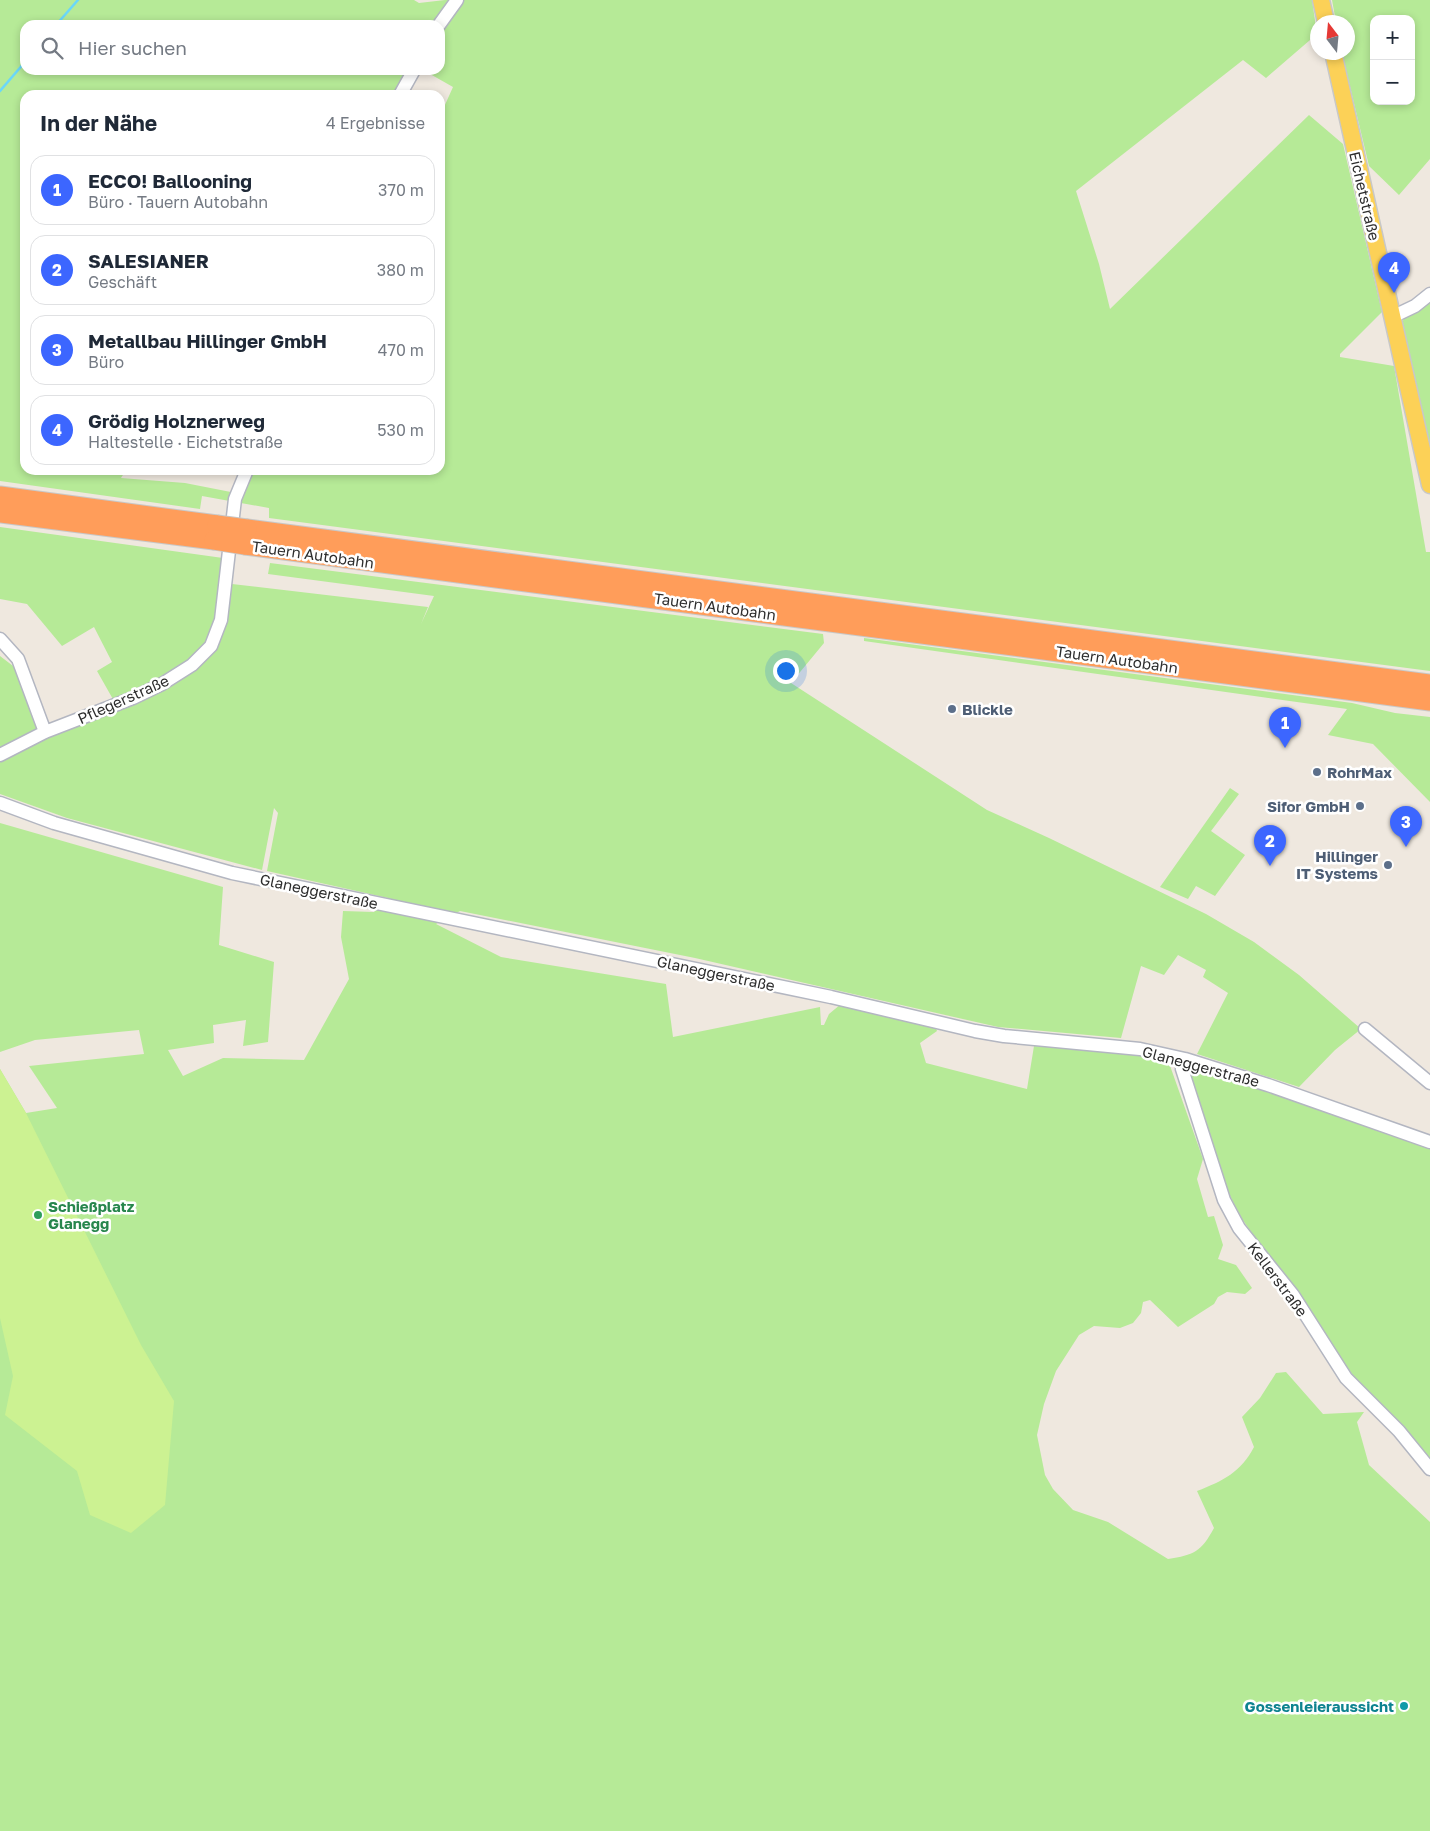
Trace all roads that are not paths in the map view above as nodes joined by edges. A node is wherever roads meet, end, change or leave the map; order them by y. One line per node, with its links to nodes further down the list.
1 (457, 0): 4 (street)
2 (1321, 0): 3 (main road)
3 (1324, 15)
4 (443, 20)
5 (1335, 60): 9 (main road, Eichetstraße)
6 (411, 75): 7 (street)
7 (403, 90)
8 (1430, 294): 9 (street)
9 (1392, 317): 11 (main road, Eichetstraße)
10 (245, 475): 19 (street, Pflegerstraße)
11 (1430, 485)
12 (0, 496): 14 (highway, Tauern Autobahn)
13 (0, 513): 14 (highway, Tauern Autobahn)
14 (215, 533): 15 (highway, Tauern Autobahn, bridge)
15 (246, 537): 17 (highway, Tauern Autobahn); 18 (highway, Tauern Autobahn)
16 (0, 639): 19 (street)
17 (1430, 684)
18 (1430, 701)
19 (45, 732): 20 (street, Pflegerstraße)
20 (0, 755)
21 (0, 803): 23 (street, Glaneggerstraße)
22 (1365, 1029): 24 (street)
23 (1185, 1059): 25 (street, Glaneggerstraße); 26 (street, Kellerstraße)
24 (1430, 1083)
25 (1430, 1142)
26 (1430, 1469)

